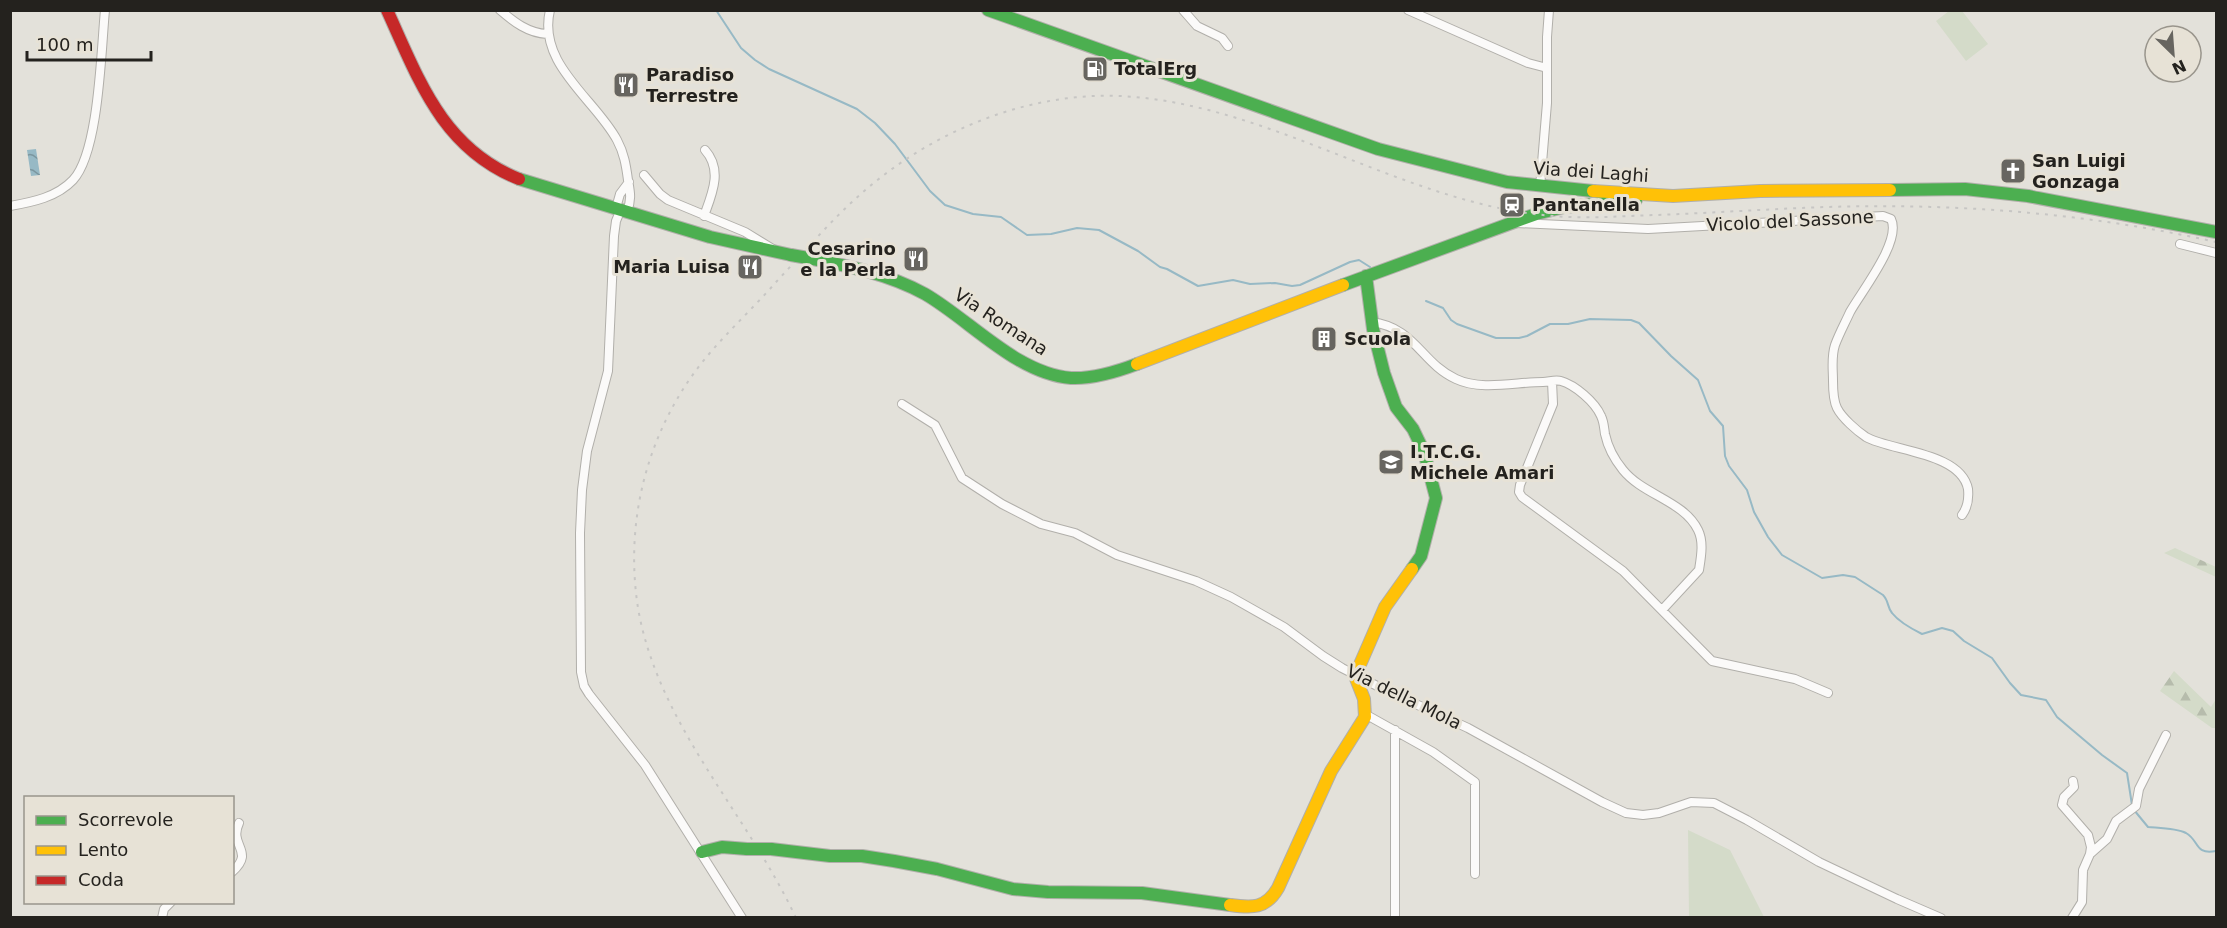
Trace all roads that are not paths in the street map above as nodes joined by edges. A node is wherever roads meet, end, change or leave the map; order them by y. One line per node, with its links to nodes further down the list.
1 (105, 10): 16 (street)
2 (387, 10): 17 (street, Via Romana)
3 (500, 10): 9 (street)
4 (550, 10): 9 (street)
5 (988, 10): 14 (street, Via dei Laghi)
6 (1183, 10): 10 (street)
7 (1408, 10): 11 (street)
8 (1549, 10): 11 (street)
9 (547, 34): 17 (street)
10 (1228, 46)
11 (1546, 68): 14 (street)
12 (705, 150): 18 (street)
13 (644, 175): 18 (street)
14 (1540, 187): 15 (street, Via dei Laghi)
15 (1673, 196): 19 (street, Via Romana); 20 (street, Via dei Laghi)
16 (10, 206)
17 (621, 209): 23 (street, Via Romana); 37 (street)
18 (704, 216): 23 (street)
19 (1513, 223): 24 (street, Via Romana); 28 (street, Vicolo del Sassone)
20 (2217, 232)
21 (2180, 244): 22 (street)
22 (2217, 253)
23 (785, 254): 24 (street, Via Romana, bridge)
24 (1366, 276): 25 (street)
25 (1371, 322): 26 (street); 30 (street)
26 (1552, 381): 29 (street); 29 (street)
27 (902, 404): 30 (street, Via della Mola)
28 (1962, 515)
29 (1662, 610): 31 (street)
30 (1356, 675): 32 (street); 45 (street, Via della Mola)
31 (1828, 693)
32 (1365, 714): 33 (street); 37 (street, bridge)
33 (1395, 730): 40 (street); 44 (street)
34 (2166, 735): 38 (street)
35 (2073, 782): 38 (street)
36 (239, 823): 39 (street)
37 (702, 852): 43 (street)
38 (2090, 854): 46 (street)
39 (234, 870)
40 (1475, 874)
41 (170, 904): 42 (street)
42 (162, 918)
43 (742, 918)
44 (1395, 918)
45 (1941, 918)
46 (2072, 918)

